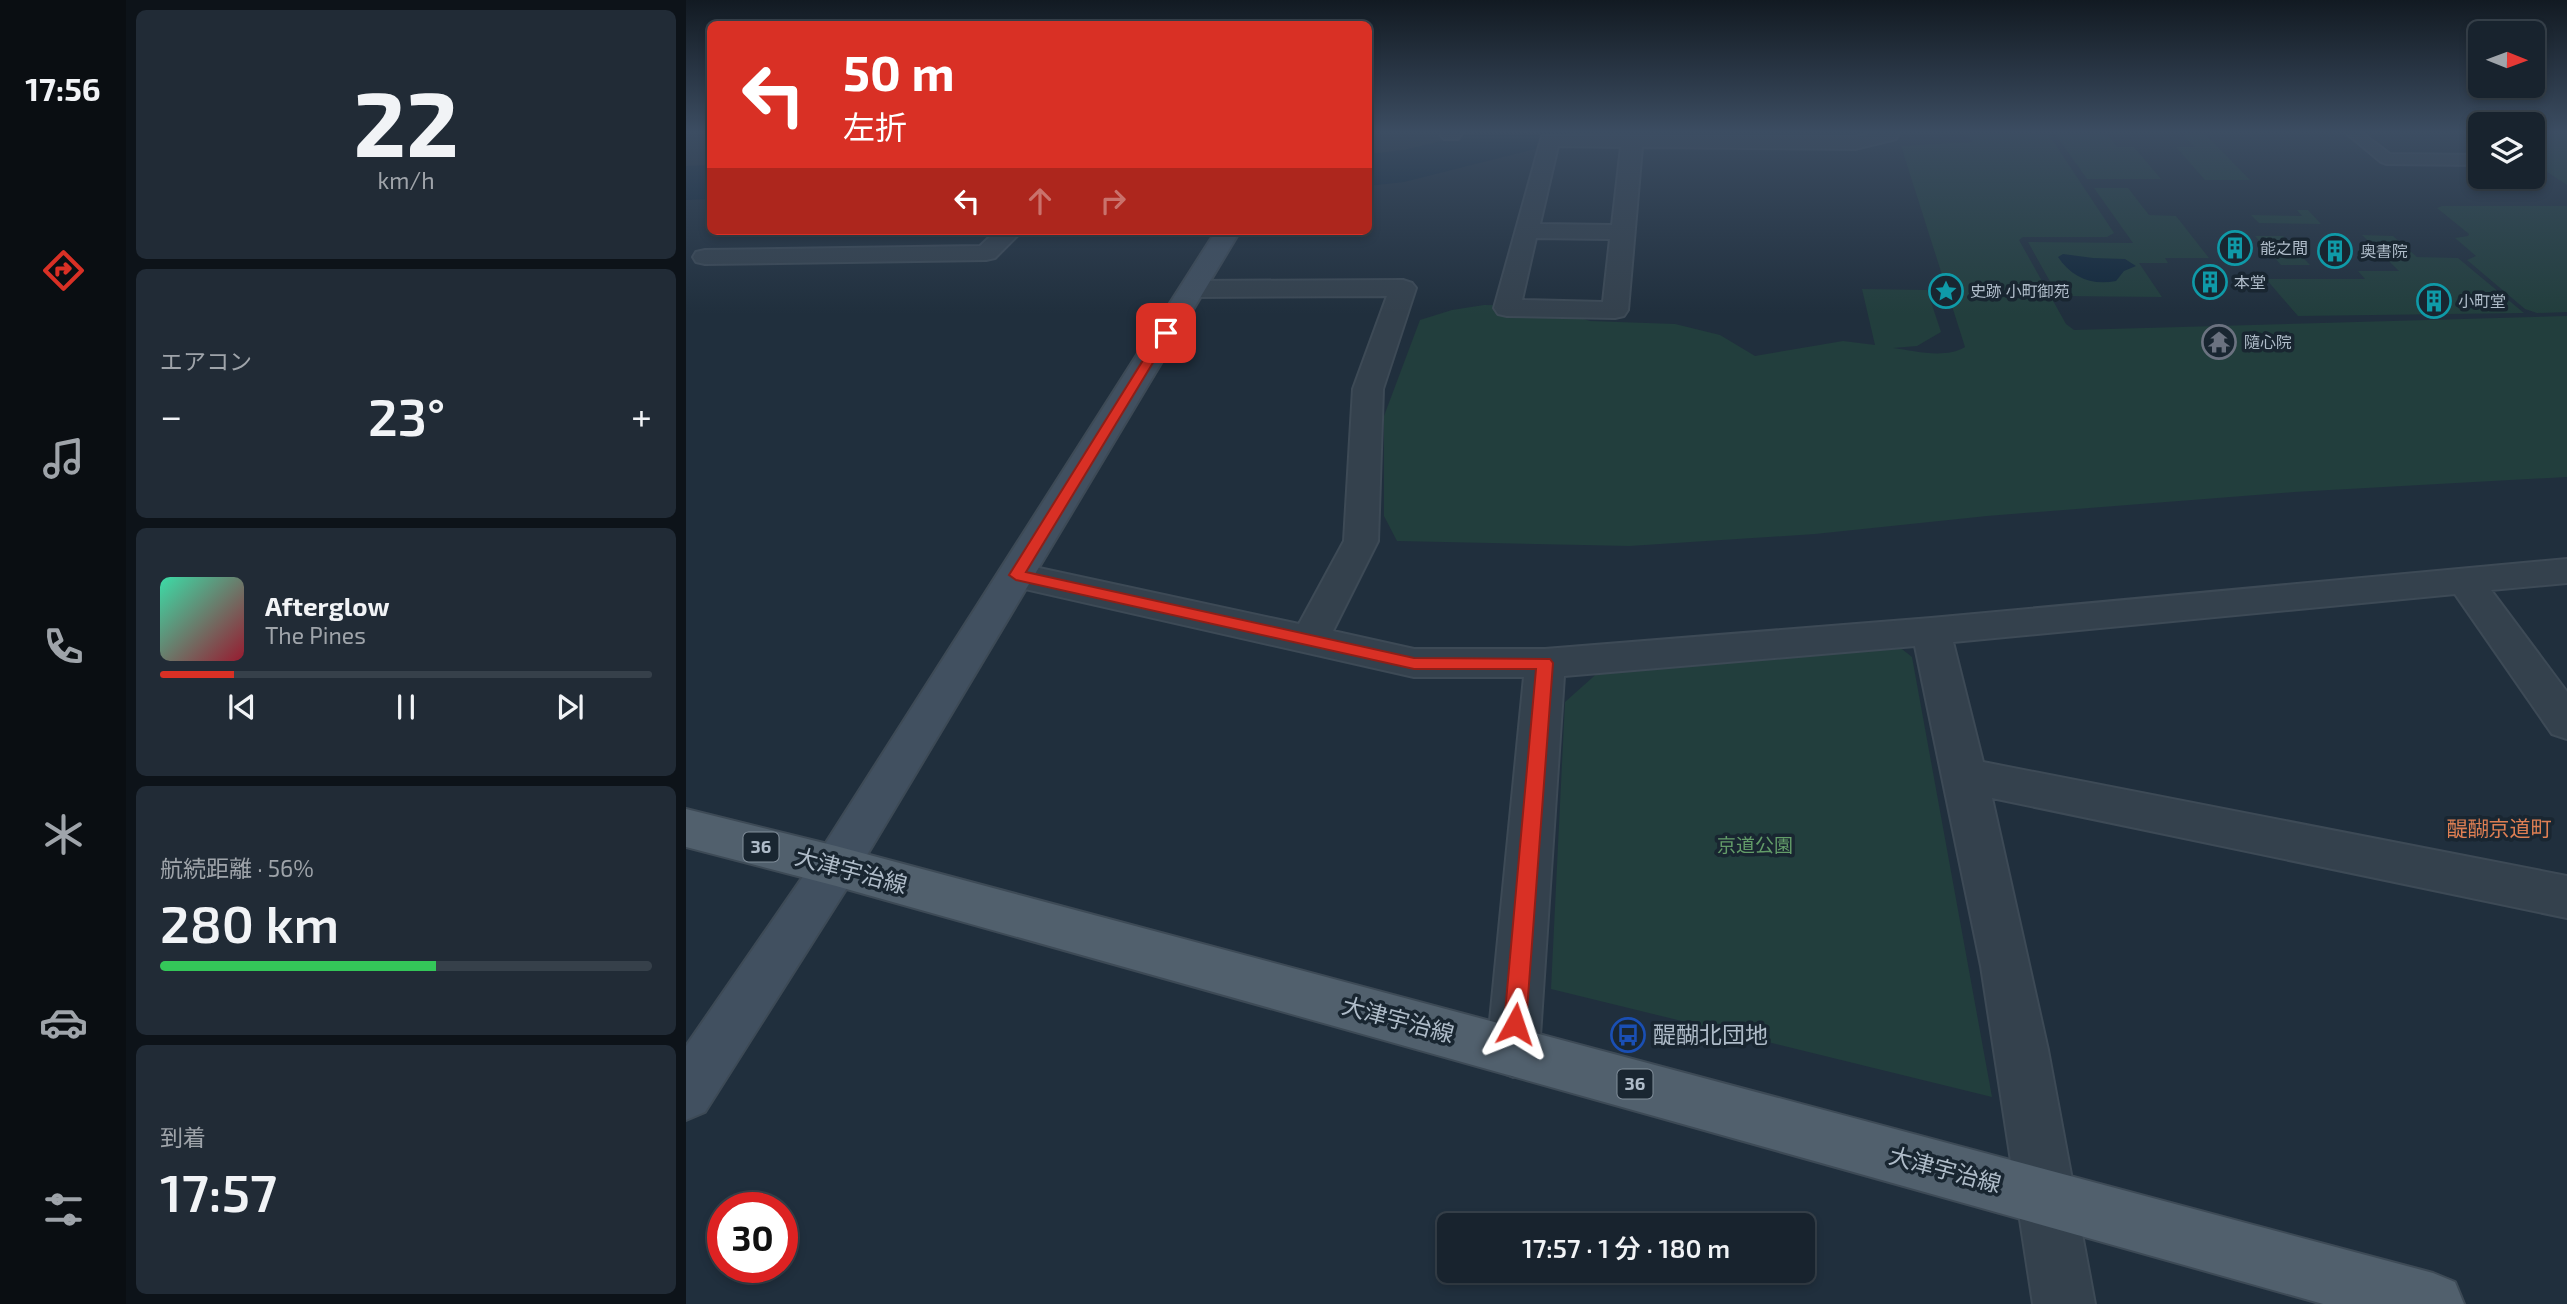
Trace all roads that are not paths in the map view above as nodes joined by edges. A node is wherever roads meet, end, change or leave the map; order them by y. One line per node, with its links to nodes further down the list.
1 (1537, 193): 3 (street)
2 (1626, 193): 4 (street)
3 (1528, 231): 4 (street); 4 (street)
4 (1621, 232)
5 (734, 235): 8 (street)
6 (1006, 235): 8 (street)
7 (1226, 235): 9 (street)
8 (696, 264)
9 (1193, 289): 11 (street); 14 (street)
10 (2567, 571): 12 (street)
11 (1016, 575): 14 (street); 19 (street)
12 (2464, 580): 13 (street); 16 (street)
13 (1931, 631): 15 (street); 17 (street)
14 (1310, 640): 15 (street)
15 (1545, 663): 21 (street)
16 (2567, 723)
17 (1967, 776): 20 (street); 23 (street)
18 (686, 828): 19 (main road, 大津宇治線 / 36)
19 (836, 866): 21 (main road, 大津宇治線 / 36); 22 (street)
20 (2567, 897)
21 (1513, 1051): 23 (main road, 大津宇治線 / 36)
22 (686, 1093)
23 (2048, 1198): 24 (street); 25 (main road, 大津宇治線 / 36)
24 (2064, 1304)
25 (2434, 1304)

